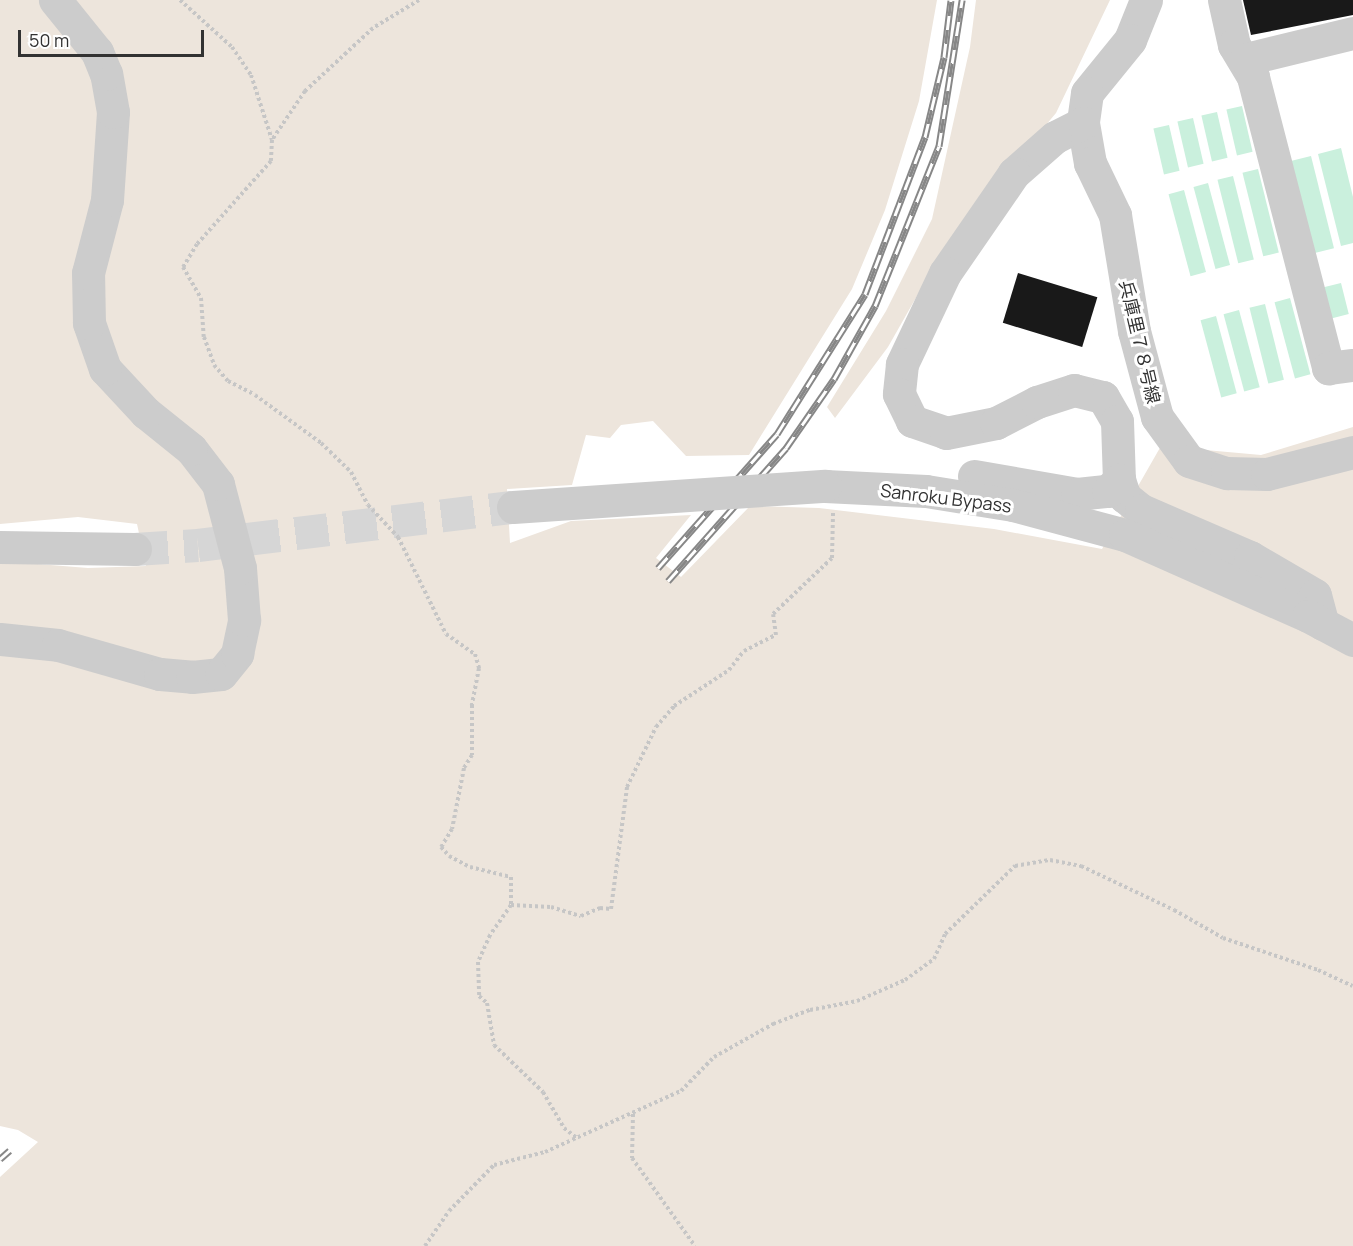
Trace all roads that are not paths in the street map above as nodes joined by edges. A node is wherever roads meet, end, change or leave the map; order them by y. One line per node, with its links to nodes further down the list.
1 (55, 0): 15 (street)
2 (1146, 0): 6 (street, 兵庫里７８号線)
3 (1224, 0): 5 (street)
4 (1353, 33): 5 (street)
5 (1246, 59): 7 (street)
6 (1083, 123): 8 (street, 兵庫里７８号線); 9 (street)
7 (1353, 365)
8 (1353, 452)
9 (1119, 480): 10 (street); 14 (street)
10 (926, 492): 11 (street, Sanroku Bypass, bridge); 14 (street, Sanroku Bypass)
11 (513, 507)
12 (0, 547): 13 (street)
13 (135, 549)
14 (1323, 624): 16 (street, Sanroku Bypass)
15 (0, 639)
16 (1353, 640)

